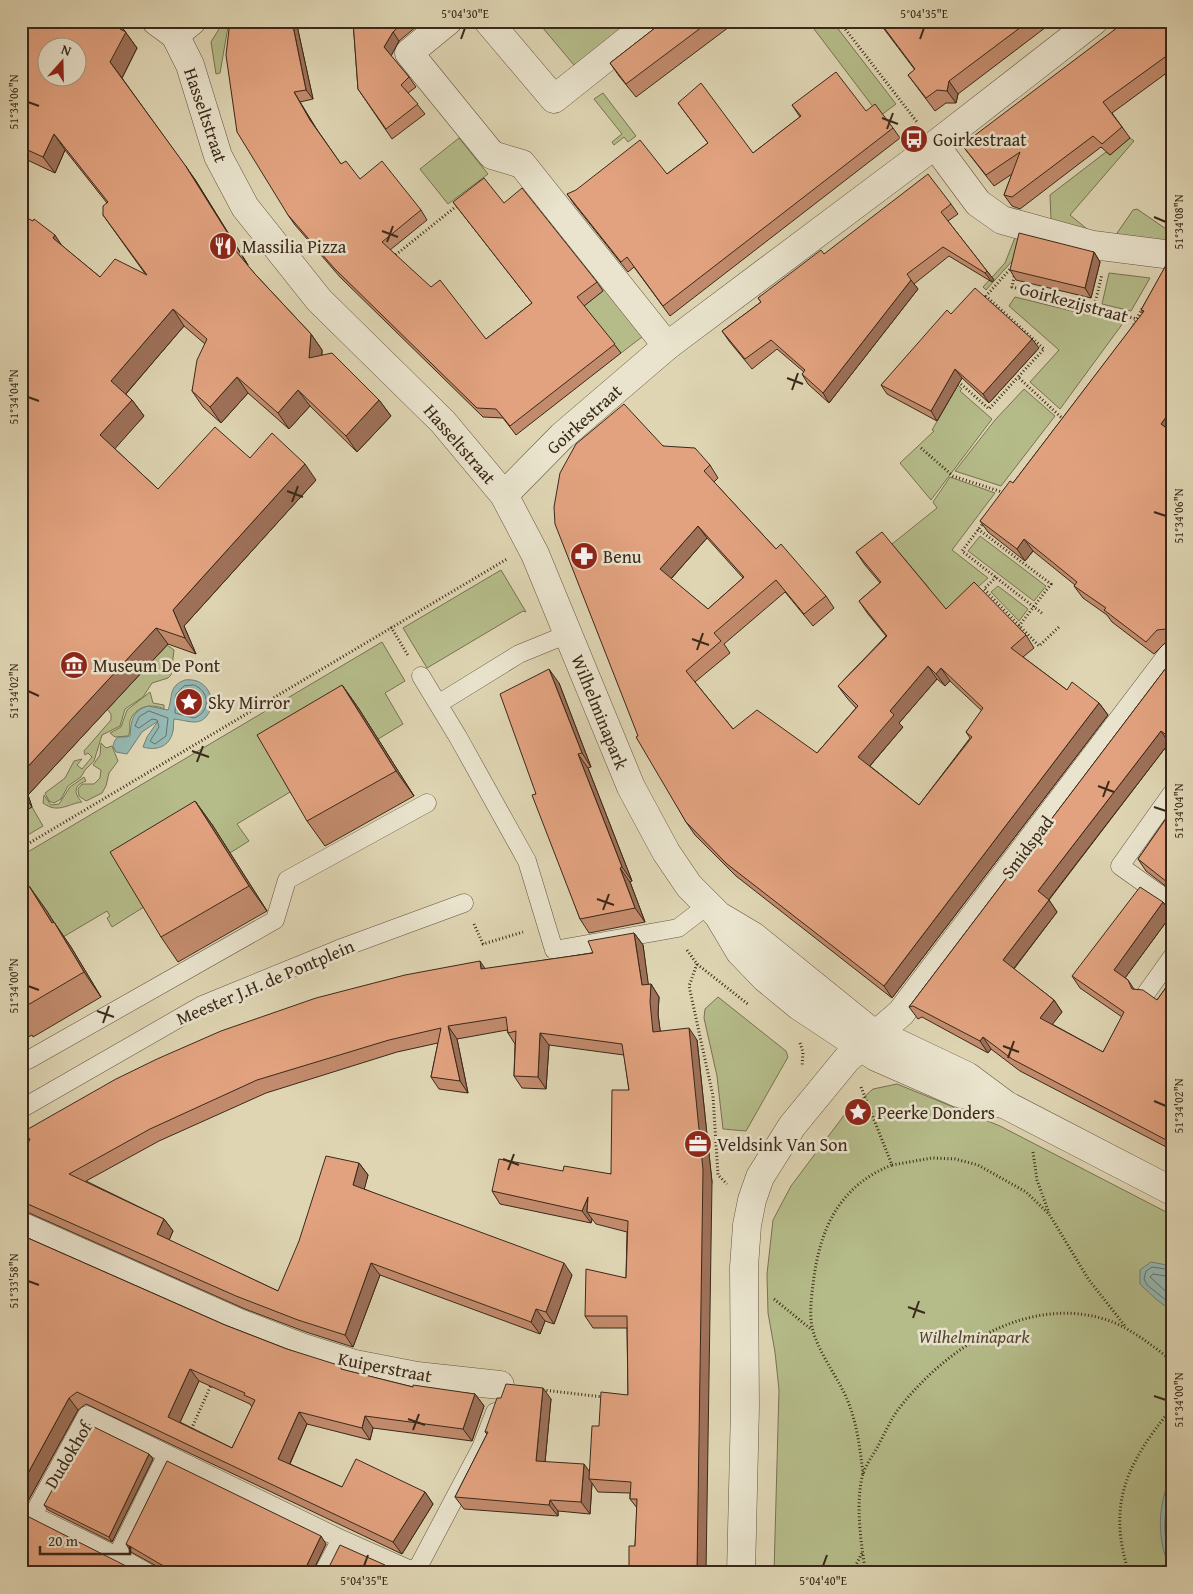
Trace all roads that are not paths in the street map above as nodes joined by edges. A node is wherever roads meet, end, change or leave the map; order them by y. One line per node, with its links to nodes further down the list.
1 (448, 21): 8 (street)
2 (488, 21): 3 (street)
3 (652, 21)
4 (1094, 21): 6 (street, Goirkestraat)
5 (174, 26): 9 (street, Hasseltstraat)
6 (935, 145): 7 (street); 8 (street, Goirkestraat)
7 (1172, 256)
8 (667, 346): 9 (street, Goirkestraat)
9 (504, 495): 10 (street, Wilhelminapark)
10 (568, 634): 13 (lane); 18 (street, Wilhelminapark)
11 (1172, 656): 21 (street, Smidspad)
12 (421, 676): 13 (lane)
13 (438, 704): 18 (lane)
14 (1172, 793): 16 (lane)
15 (427, 803): 22 (lane)
16 (1172, 902)
17 (464, 903): 23 (lane, Meester J.H. de Pontplein)
18 (713, 910): 21 (street, Wilhelminapark)
19 (1172, 957): 20 (lane)
20 (1147, 992)
21 (869, 1041): 24 (street, Wilhelminapark); 35 (street)
22 (21, 1059)
23 (21, 1109)
24 (1172, 1190)
25 (21, 1226): 26 (street, Kuiperstraat)
26 (500, 1385): 34 (lane)
27 (173, 1457): 28 (lane, Dudokhof); 30 (lane, Dudokhof); 31 (lane)
28 (33, 1515): 29 (lane, Dudokhof); 31 (lane)
29 (21, 1537)
30 (341, 1539): 33 (lane); 34 (lane, Dudokhof)
31 (117, 1556): 32 (lane)
32 (148, 1573)
33 (323, 1573)
34 (415, 1573)
35 (741, 1573)

